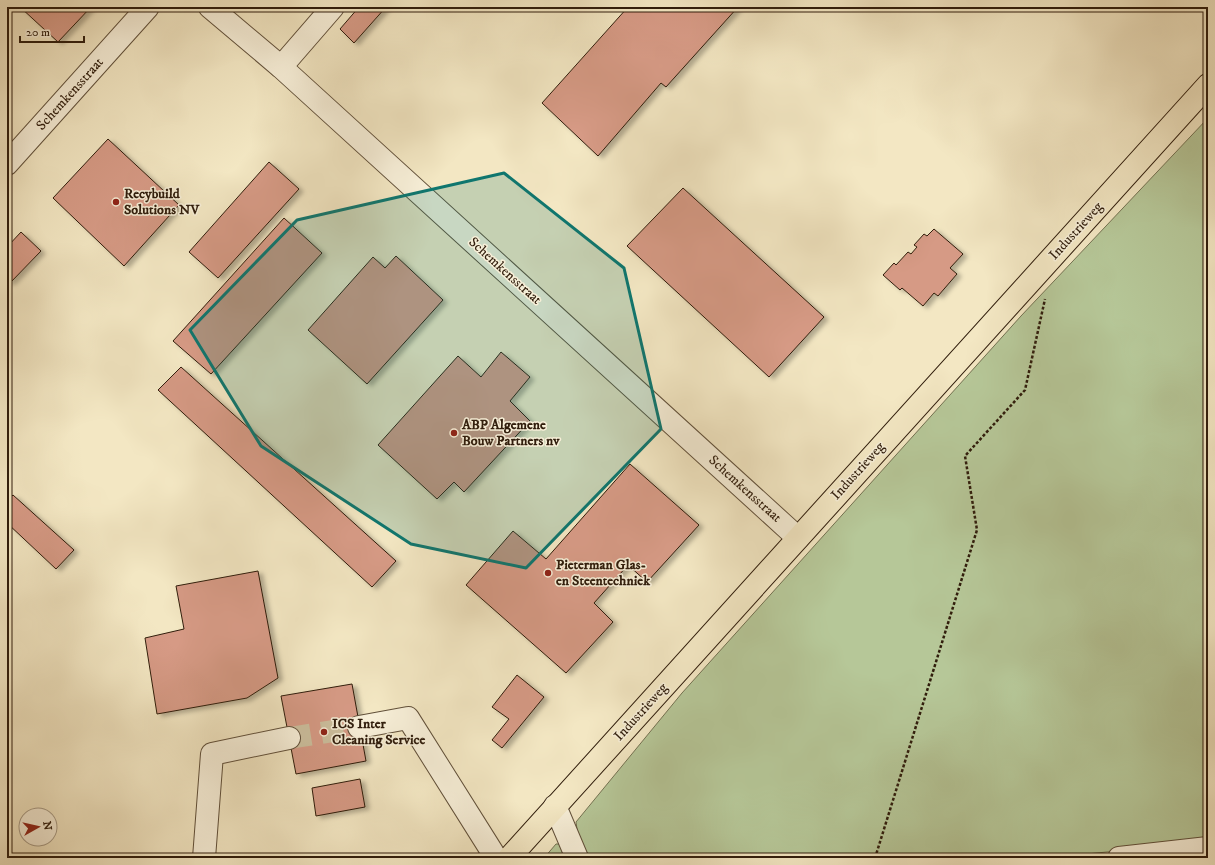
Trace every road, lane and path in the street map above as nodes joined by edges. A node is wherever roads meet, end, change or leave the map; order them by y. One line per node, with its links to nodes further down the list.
1 (148, 7): 6 (street, Schemkensstraat)
2 (210, 7): 4 (street, Schemkensstraat)
3 (333, 7): 4 (street)
4 (281, 67): 8 (street, Schemkensstraat)
5 (1208, 85): 8 (main road, Industrieweg)
6 (7, 164)
7 (1047, 292): 17 (path)
8 (798, 538): 11 (main road, Industrieweg)
9 (359, 726): 14 (street)
10 (289, 738): 13 (street)
11 (555, 806): 15 (main road, Industrieweg); 16 (street)
12 (1208, 848): 18 (street)
13 (204, 858)
14 (496, 858)
15 (509, 858)
16 (577, 858)
17 (875, 858)
18 (1119, 858)

